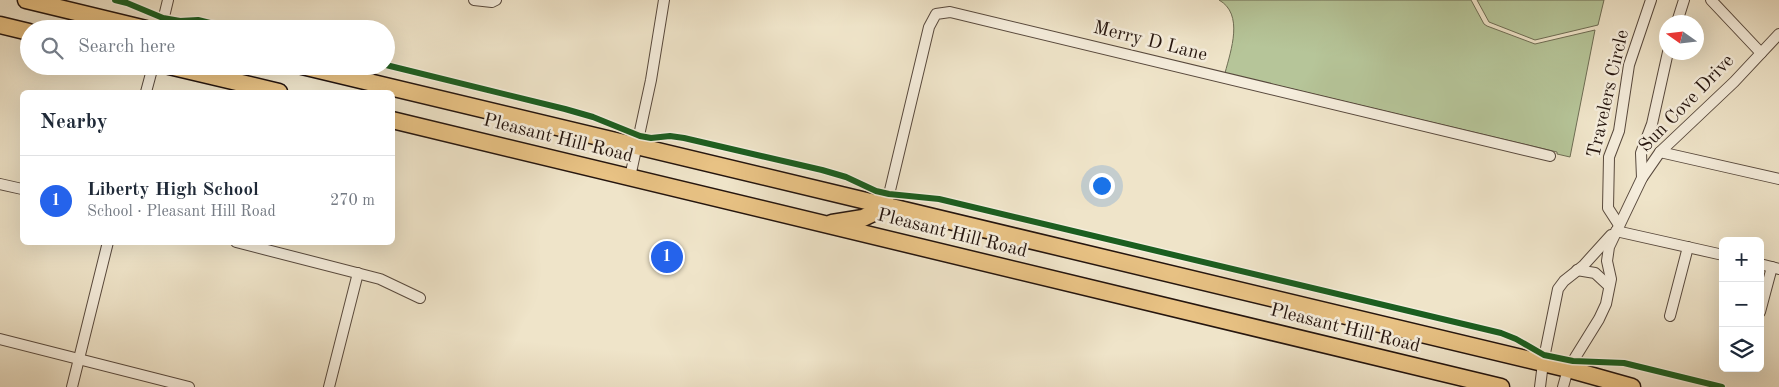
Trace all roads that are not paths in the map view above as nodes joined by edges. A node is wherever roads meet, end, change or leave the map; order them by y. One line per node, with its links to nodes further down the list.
1 (26, 0): 10 (main road)
2 (168, 0): 11 (street)
3 (474, 0): 4 (street)
4 (496, 0)
5 (664, 0): 23 (street)
6 (1651, 0): 33 (street, Travelers Circle)
7 (1684, 0): 9 (street)
8 (1711, 0): 15 (street)
9 (1679, 15)
10 (109, 20)
11 (162, 20)
12 (0, 25): 13 (main road)
13 (20, 30)
14 (1779, 34): 15 (street, Sun Cove Drive)
15 (1761, 53): 24 (street, Sun Cove Drive)
16 (1666, 60): 27 (street)
17 (151, 75): 20 (street)
18 (208, 75): 21 (main road)
19 (339, 75): 23 (main road, Pleasant Hill Road)
20 (147, 90)
21 (271, 90)
22 (395, 121): 26 (main road, Pleasant Hill Road)
23 (637, 147): 26 (street); 31 (main road, Pleasant Hill Road)
24 (1660, 152): 27 (street, Sun Cove Drive); 28 (street)
25 (1550, 156): 31 (street, Merry D Lane)
26 (630, 177): 32 (main road, Pleasant Hill Road)
27 (1642, 178): 33 (street, Sun Cove Drive)
28 (1779, 179)
29 (0, 184): 30 (street)
30 (20, 189)
31 (886, 207): 32 (main road); 47 (main road, Pleasant Hill Road)
32 (825, 224): 52 (main road, Pleasant Hill Road)
33 (1617, 228): 36 (street); 39 (street, Sun Cove Drive); 41 (street, Sun Cove Drive)
34 (107, 245): 46 (street)
35 (248, 245): 40 (street)
36 (1688, 247): 37 (street); 44 (street)
37 (1719, 254)
38 (1775, 268): 43 (street)
39 (1576, 270): 41 (street); 47 (street, Sun Cove Drive)
40 (358, 273): 42 (street); 51 (street)
41 (1609, 286): 48 (street, Sun Cove Drive)
42 (420, 298)
43 (1764, 300)
44 (1670, 316)
45 (0, 339): 46 (street)
46 (79, 359): 49 (street); 50 (street)
47 (1542, 363): 48 (main road, Pleasant Hill Road); 53 (street, Sun Cove Drive)
48 (1568, 369): 54 (street, Sun Cove Drive); 55 (main road, Pleasant Hill Road)
49 (72, 387)
50 (189, 387)
51 (329, 387)
52 (1501, 387)
53 (1540, 387)
54 (1563, 387)
55 (1632, 387)

